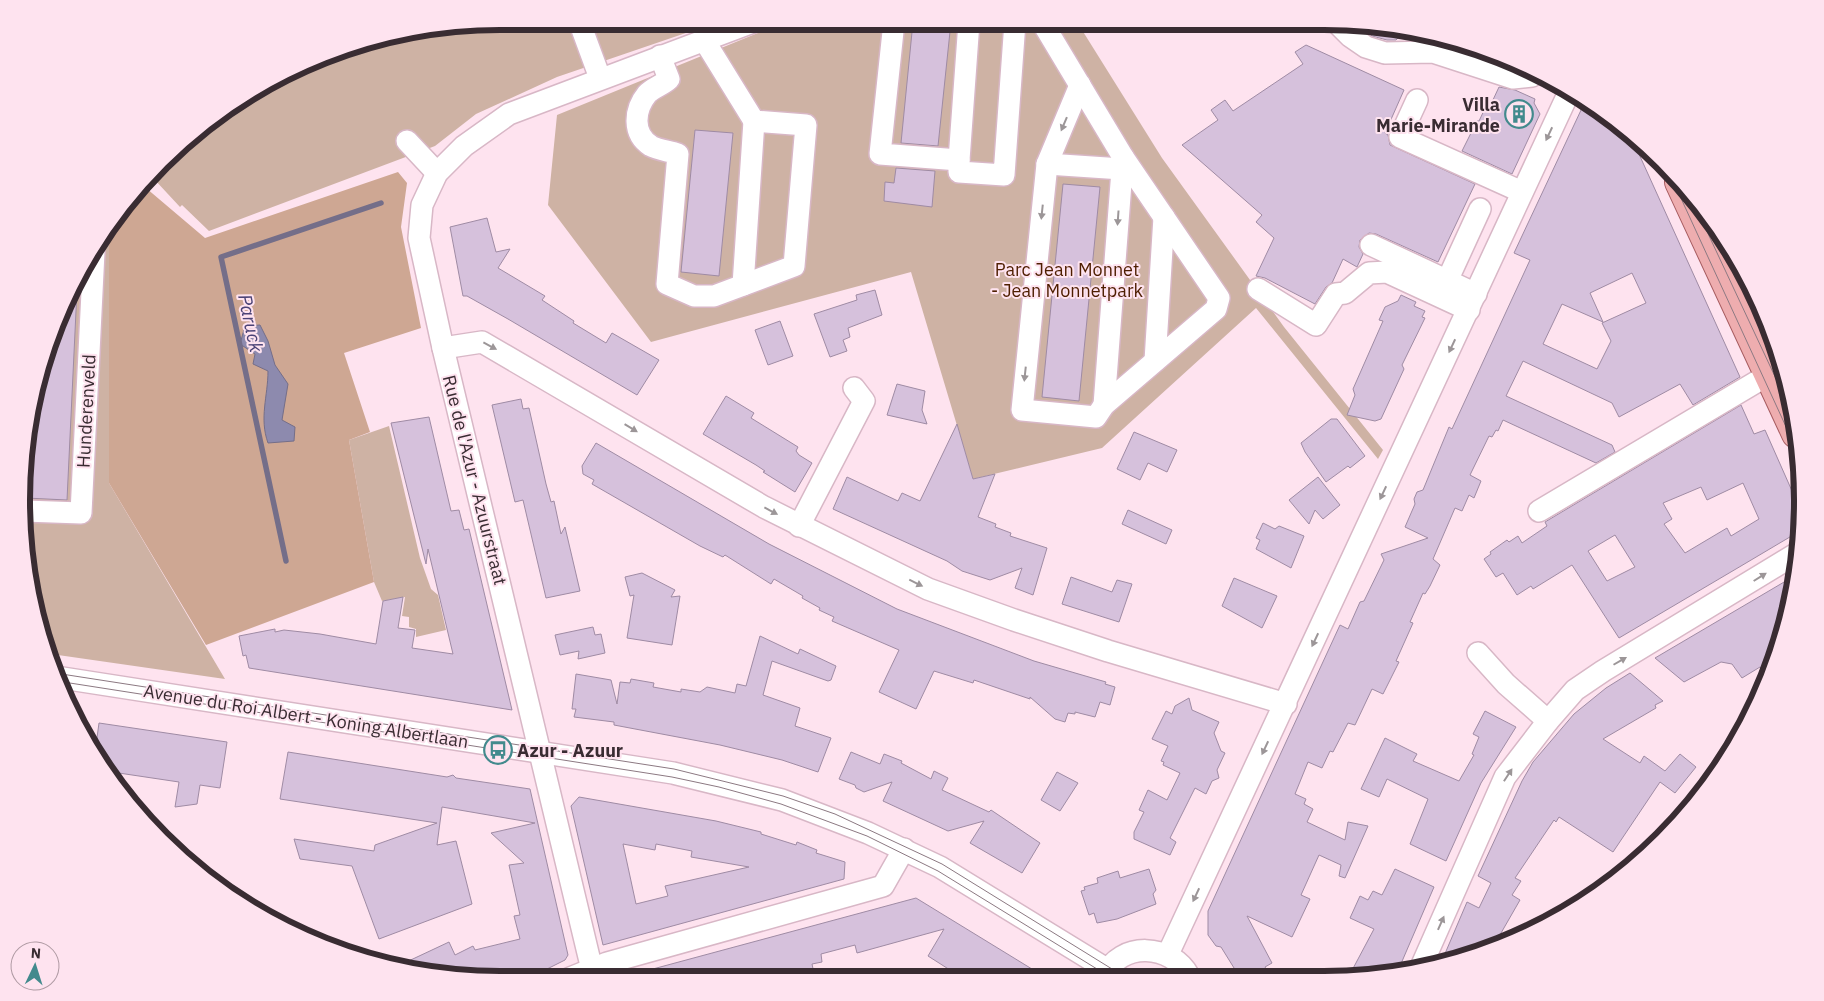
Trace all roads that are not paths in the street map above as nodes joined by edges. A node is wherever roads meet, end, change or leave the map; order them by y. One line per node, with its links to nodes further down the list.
1 (582, 30): 11 (street)
2 (731, 30): 8 (street)
3 (893, 30): 17 (street)
4 (968, 30): 17 (street)
5 (1014, 30): 17 (street)
6 (1047, 30): 12 (street)
7 (1345, 31): 10 (street)
8 (704, 40): 9 (street); 15 (street)
9 (660, 56): 11 (street); 28 (street)
10 (1527, 77)
11 (600, 78): 20 (street)
12 (1080, 85): 18 (street); 19 (street, one-way to 19)
13 (1566, 98): 21 (street, one-way to 21)
14 (1417, 100): 21 (street)
15 (754, 121): 28 (street); 28 (street)
16 (407, 141): 20 (street)
17 (959, 160)
18 (1122, 163): 19 (street); 24 (street); 35 (street, one-way to 35)
19 (1047, 164): 35 (street, one-way to 35)
20 (437, 172): 31 (street, Rue de l'Azur - Azuurstraat)
21 (1522, 192): 30 (street)
22 (1690, 205): 33 (main road)
23 (1480, 209): 27 (street)
24 (1164, 218): 32 (street); 32 (street)
25 (1371, 245): 27 (street)
26 (93, 264): 37 (street, Hunderenveld)
27 (1447, 281): 30 (street)
28 (743, 285)
29 (1258, 288): 30 (street)
30 (1472, 302): 43 (street, one-way to 43)
31 (443, 348): 39 (street, one-way to 39); 45 (street, Rue de l'Azur - Azuurstraat)
32 (1155, 361): 35 (street)
33 (1768, 374): 36 (main road); 38 (street)
34 (854, 388): 39 (street)
35 (1104, 405)
36 (1785, 411)
37 (30, 511)
38 (1539, 511)
39 (799, 526): 43 (street, one-way to 43)
40 (1790, 557): 44 (street, one-way to 40)
41 (1478, 653): 44 (street)
42 (65, 678): 45 (street, Avenue du Roi Albert - Koning Albertlaan)
43 (1286, 704): 47 (street, one-way to 47)
44 (1548, 721): 48 (street, one-way to 44)
45 (540, 752): 46 (street, Avenue du Roi Albert - Koning Albertlaan); 49 (street, Rue de l'Azur - Azuurstraat)
46 (904, 849): 50 (street); 51 (street, Avenue du Roi Albert - Koning Albertlaan)
47 (1168, 954): 52 (street, Avenue du Roi Albert - Koning Albertlaan); 53 (street)
48 (1424, 960)
49 (592, 971)
50 (603, 971)
51 (1103, 971)
52 (1108, 971)
53 (1186, 971)

